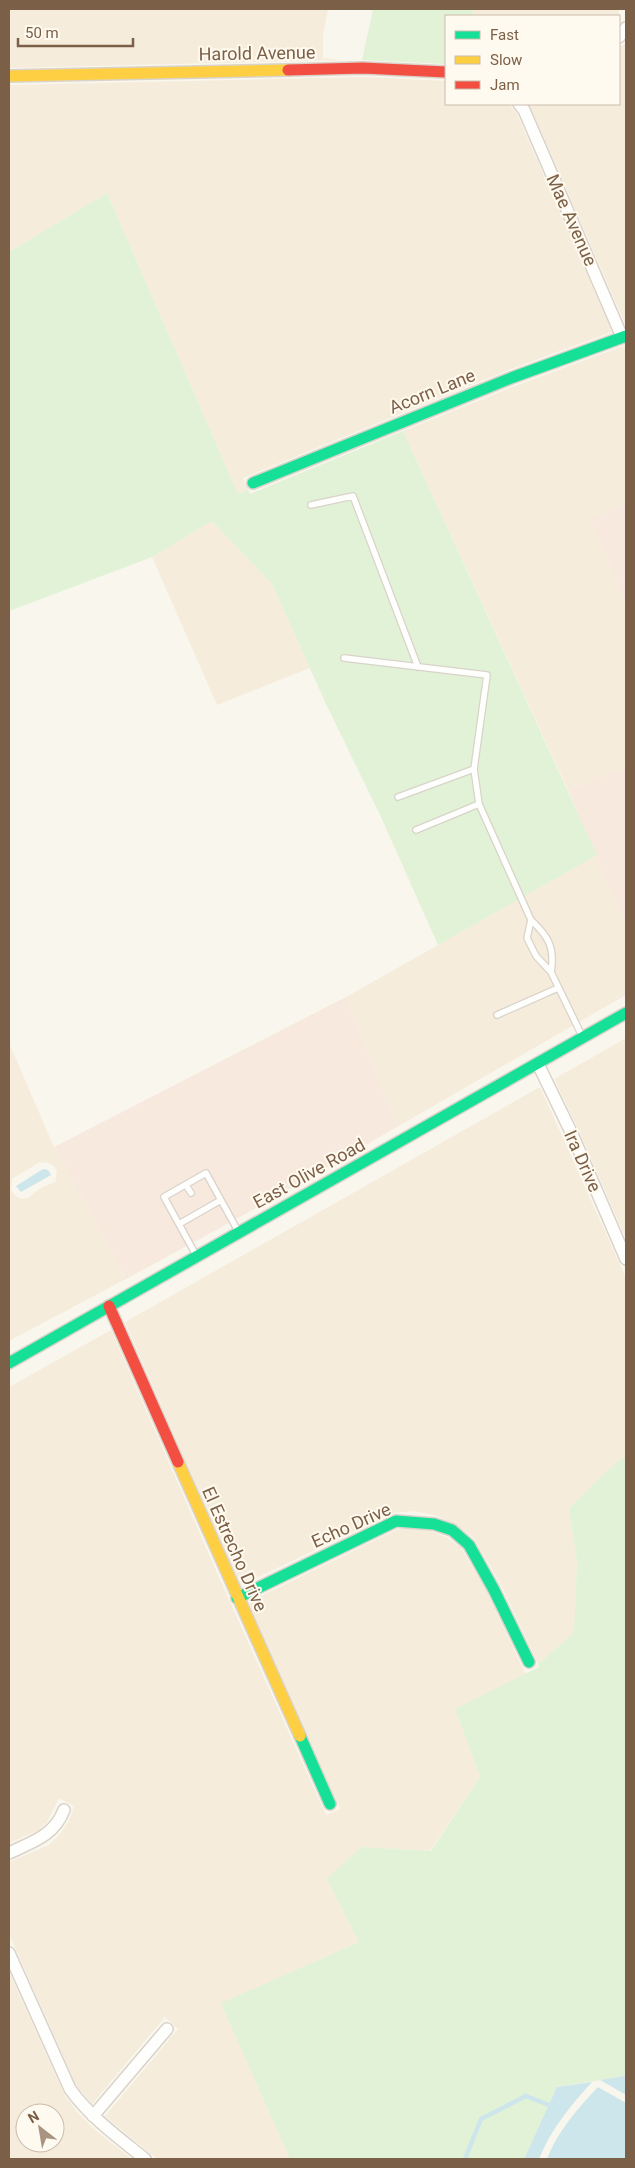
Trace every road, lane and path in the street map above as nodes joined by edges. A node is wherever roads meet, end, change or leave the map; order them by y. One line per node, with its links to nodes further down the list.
1 (445, 72): 2 (street, Harold Avenue)
2 (9, 76)
3 (520, 105): 4 (street, Mae Avenue)
4 (624, 337): 5 (street, Acorn Lane)
5 (254, 483)
6 (311, 505): 8 (lane)
7 (344, 658): 8 (lane)
8 (418, 667): 9 (lane)
9 (474, 769): 10 (lane); 11 (lane)
10 (398, 797)
11 (479, 804): 12 (lane); 13 (lane)
12 (416, 830)
13 (531, 920): 14 (lane); 14 (lane)
14 (551, 972): 15 (lane)
15 (558, 988): 17 (lane); 18 (lane)
16 (626, 1013): 18 (street, East Olive Road)
17 (497, 1015)
18 (583, 1038): 19 (street, East Olive Road)
19 (538, 1064): 26 (street, East Olive Road); 28 (street, Ira Drive)
20 (186, 1185): 21 (lane); 22 (lane); 25 (lane)
21 (191, 1193)
22 (221, 1200): 24 (lane); 26 (lane)
23 (197, 1204): 24 (lane)
24 (201, 1211): 25 (lane)
25 (179, 1224): 27 (lane)
26 (238, 1232): 27 (street, East Olive Road)
27 (197, 1257): 29 (street, East Olive Road)
28 (626, 1259)
29 (109, 1306): 30 (street, East Olive Road); 31 (street, El Estrecho Drive)
30 (9, 1363)
31 (237, 1598): 32 (street, Echo Drive); 33 (street, El Estrecho Drive)
32 (529, 1662)
33 (330, 1804)
34 (64, 1810): 35 (street)
35 (9, 1853)
36 (9, 1953): 38 (street)
37 (167, 2029): 38 (street)
38 (93, 2116): 39 (street)
39 (145, 2159)

